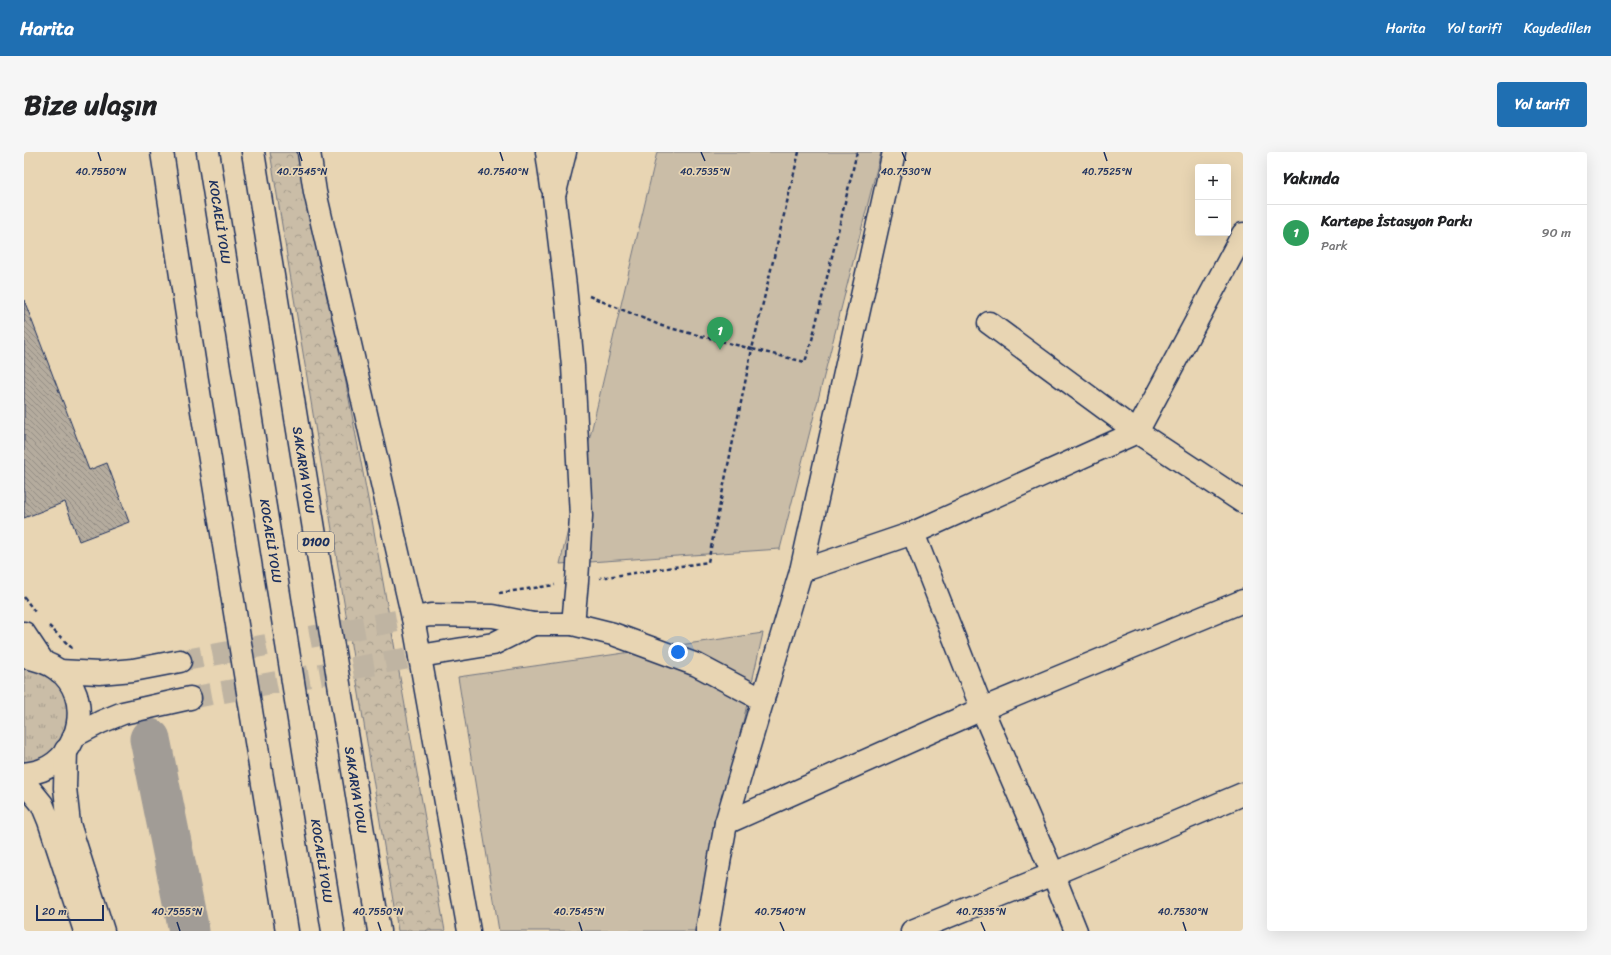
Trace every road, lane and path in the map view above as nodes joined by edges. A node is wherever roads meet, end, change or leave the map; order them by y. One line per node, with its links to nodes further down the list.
1 (162, 152): 44 (main road)
2 (208, 152): 45 (main road, KOCAELİ YOLU)
3 (253, 152): 46 (main road, SAKARYA YOLU / D100)
4 (308, 152): 24 (main road)
5 (547, 152): 10 (main road)
6 (565, 152): 10 (main road)
7 (799, 152): 14 (path)
8 (857, 152): 14 (path)
9 (894, 152): 18 (main road)
10 (554, 196): 12 (main road)
11 (1243, 234): 15 (main road)
12 (565, 286): 14 (path); 19 (main road)
13 (989, 324): 15 (main road)
14 (752, 349): 19 (path)
15 (1137, 432): 16 (main road); 17 (main road)
16 (1243, 502)
17 (913, 533): 18 (main road); 35 (main road)
18 (801, 571): 34 (main road)
19 (577, 581): 20 (path); 27 (main road)
20 (491, 594)
21 (24, 597): 23 (path)
22 (1243, 601): 35 (main road)
23 (40, 617)
24 (413, 618): 26 (main road); 30 (main road)
25 (45, 623): 29 (path)
26 (533, 624): 27 (main road); 30 (main road)
27 (573, 624): 34 (main road)
28 (24, 633): 32 (main road)
29 (75, 651)
30 (420, 656): 47 (main road)
31 (180, 661): 32 (main road)
32 (42, 663): 36 (main road)
33 (190, 698): 36 (main road)
34 (763, 700): 40 (main road)
35 (982, 709): 40 (main road); 41 (main road)
36 (70, 743): 37 (main road); 43 (main road)
37 (24, 774)
38 (24, 782): 42 (main road)
39 (1243, 794): 41 (main road)
40 (726, 823): 48 (main road)
41 (1053, 874): 49 (main road); 50 (main road)
42 (85, 931)
43 (103, 931)
44 (287, 931)
45 (333, 931)
46 (379, 931)
47 (469, 931)
48 (707, 931)
49 (912, 931)
50 (1076, 931)

